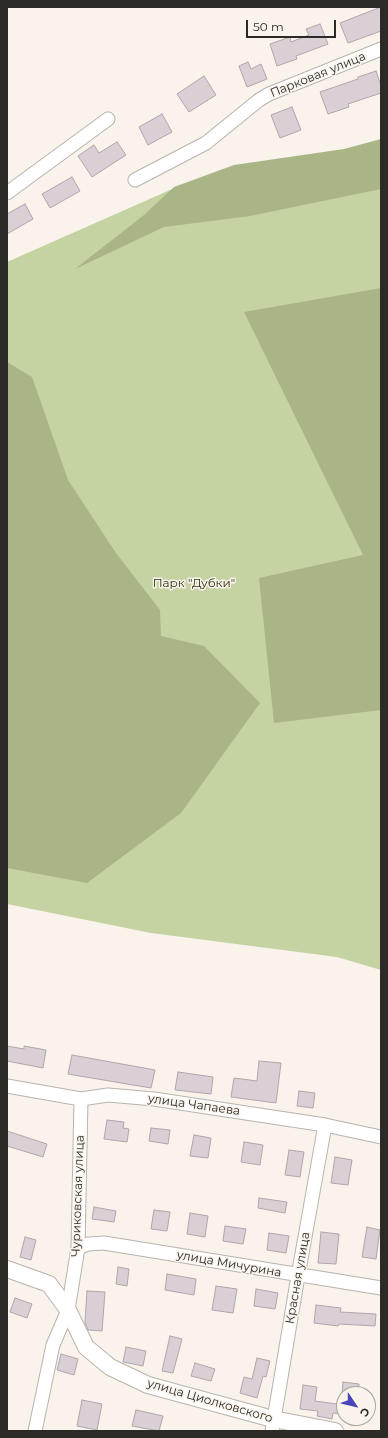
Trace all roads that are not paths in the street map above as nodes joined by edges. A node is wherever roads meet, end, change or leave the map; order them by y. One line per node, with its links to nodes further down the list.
1 (381, 49): 3 (street, Парковая улица)
2 (108, 119): 4 (street)
3 (136, 180)
4 (7, 193)
5 (7, 1086): 6 (street, улица Чапаева)
6 (80, 1099): 7 (street, улица Чапаева); 9 (street, Чуриковская улица)
7 (325, 1125): 8 (street, улица Чапаева); 11 (street, Красная улица)
8 (381, 1137)
9 (78, 1248): 11 (street, улица Мичурина); 13 (street, Чуриковская улица)
10 (7, 1269): 13 (street)
11 (298, 1276): 12 (street, улица Мичурина); 14 (street, Красная улица)
12 (381, 1288)
13 (68, 1310): 14 (street, улица Циолковского); 15 (street, Чуриковская улица)
14 (273, 1425): 16 (street, улица Циолковского)
15 (35, 1431)
16 (336, 1431)

